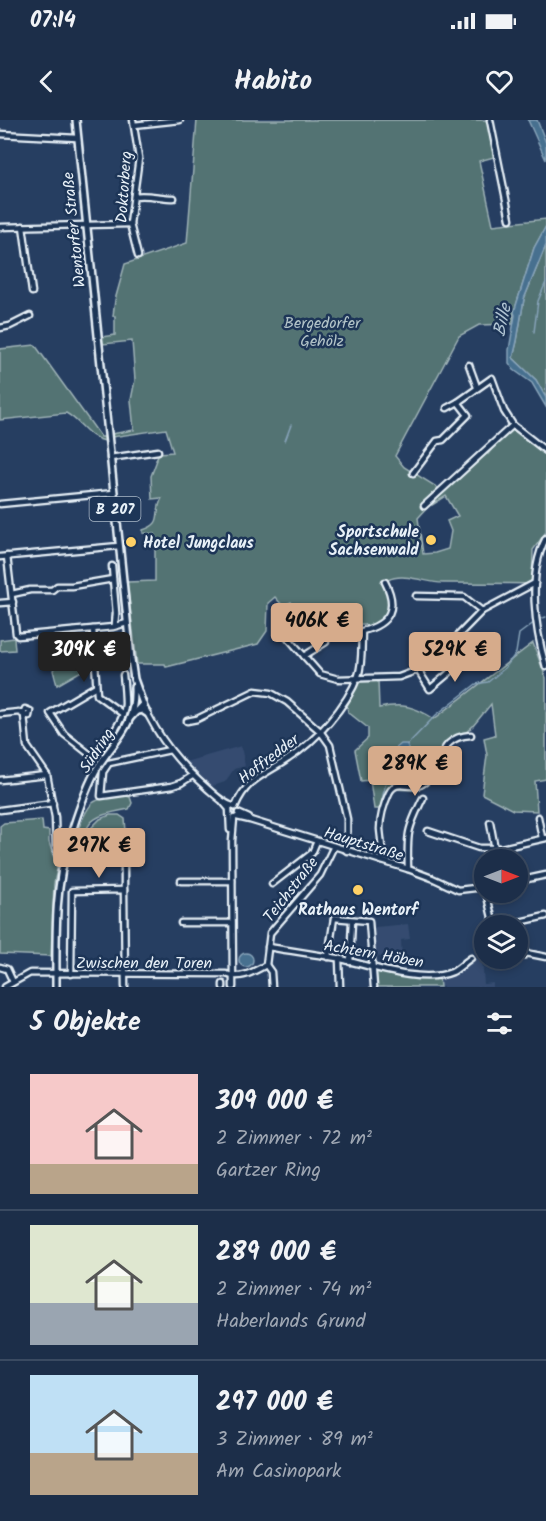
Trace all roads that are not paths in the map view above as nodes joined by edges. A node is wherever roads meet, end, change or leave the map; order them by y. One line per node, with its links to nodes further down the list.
1 (76, 120): 6 (main road, Wentorfer Straße / B 207)
2 (180, 120): 4 (street)
3 (490, 120): 9 (street)
4 (133, 123): 7 (street, Doktorberg)
5 (0, 134): 6 (street)
6 (78, 138): 12 (main road, Wentorfer Straße / B 207)
7 (134, 196): 8 (street); 10 (street, Doktorberg)
8 (174, 198)
9 (510, 219)
10 (130, 224): 12 (street); 14 (street, Doktorberg)
11 (23, 226): 12 (street); 13 (street); 15 (street)
12 (86, 226): 25 (main road, Wentorfer Straße / B 207)
13 (0, 227)
14 (138, 256)
15 (32, 292)
16 (30, 316): 17 (street)
17 (0, 328)
18 (469, 365): 19 (street)
19 (477, 387): 20 (street); 22 (street)
20 (458, 402): 21 (street); 26 (street)
21 (447, 408)
22 (513, 425): 24 (street); 29 (street)
23 (158, 451): 25 (street)
24 (546, 452)
25 (110, 458): 27 (main road, B 207)
26 (413, 473)
27 (114, 493): 28 (street); 31 (main road, B 207)
28 (0, 504)
29 (424, 506)
30 (546, 538): 37 (street)
31 (119, 546): 32 (street); 43 (main road, B 207)
32 (7, 556): 33 (street); 38 (street)
33 (0, 557)
34 (112, 566): 35 (street)
35 (113, 579): 38 (street); 44 (street)
36 (385, 582): 53 (street, Hoffredder)
37 (535, 583): 42 (street); 50 (street)
38 (12, 594): 40 (street)
39 (416, 596): 42 (street)
40 (12, 602): 41 (street); 45 (street)
41 (0, 603)
42 (482, 610): 47 (street)
43 (127, 623): 44 (street); 54 (main road, B 207)
44 (115, 625): 45 (street)
45 (93, 629): 55 (street)
46 (283, 632): 49 (street)
47 (454, 641): 51 (street); 51 (street)
48 (326, 642): 49 (street)
49 (304, 656): 53 (street)
50 (546, 667)
51 (418, 670): 53 (street)
52 (123, 675): 59 (street)
53 (356, 678): 62 (street, Hoffredder)
54 (134, 679): 56 (main road, B 207); 57 (main road, Südring / B 207)
55 (96, 686): 59 (street); 59 (street)
56 (143, 704): 57 (main road); 60 (street)
57 (134, 709): 60 (main road); 82 (main road, Südring / B 207)
58 (0, 714): 65 (street)
59 (123, 714)
60 (148, 714): 64 (street)
61 (187, 721): 62 (street)
62 (320, 731): 70 (street, Hoffredder); 81 (street)
63 (471, 735): 83 (street)
64 (170, 750): 66 (street); 66 (street)
65 (47, 775): 67 (street); 69 (street)
66 (192, 776): 70 (street)
67 (0, 780)
68 (423, 798): 84 (street)
69 (52, 803): 71 (street); 82 (street)
70 (232, 807): 72 (street)
71 (0, 810)
72 (235, 816): 77 (street, Hauptstraße); 88 (street)
73 (538, 817): 76 (street)
74 (490, 822): 80 (street)
75 (428, 831): 80 (street)
76 (544, 838): 80 (street)
77 (317, 841): 78 (street, Hauptstraße); 89 (street)
78 (334, 846): 81 (street, Hauptstraße); 97 (street, Teichstraße)
79 (131, 849): 91 (street)
80 (495, 849)
81 (347, 851): 83 (street, Hauptstraße)
82 (64, 859): 107 (main road, Südring / B 207)
83 (382, 861): 84 (street, Hauptstraße)
84 (408, 869): 90 (street, Hauptstraße)
85 (546, 875): 86 (street)
86 (528, 878)
87 (181, 881): 88 (street)
88 (232, 881): 96 (street)
89 (272, 884)
90 (474, 889)
91 (124, 890): 108 (street); 109 (street)
92 (546, 916): 93 (street)
93 (528, 920)
94 (352, 921): 99 (street); 103 (street); 106 (street)
95 (181, 923): 96 (street)
96 (232, 923): 110 (street)
97 (268, 946): 99 (street, Achtern Höben); 104 (street)
98 (528, 954): 100 (street)
99 (328, 957): 102 (street, Achtern Höben)
100 (546, 957)
101 (471, 958): 106 (street, Achtern Höben)
102 (339, 959): 103 (street, Achtern Höben); 117 (street)
103 (350, 962): 106 (street, Achtern Höben)
104 (266, 965): 110 (street); 116 (street)
105 (0, 967): 111 (street)
106 (373, 968): 118 (street)
107 (56, 974): 108 (street, Zwischen den Toren); 111 (street); 113 (main road, Südring / B 207)
108 (71, 974): 109 (street, Zwischen den Toren)
109 (125, 974): 110 (street, Zwischen den Toren); 114 (street)
110 (232, 976): 115 (street)
111 (13, 982): 112 (street)
112 (5, 987)
113 (56, 987)
114 (125, 987)
115 (233, 987)
116 (272, 987)
117 (340, 987)
118 (374, 987)

